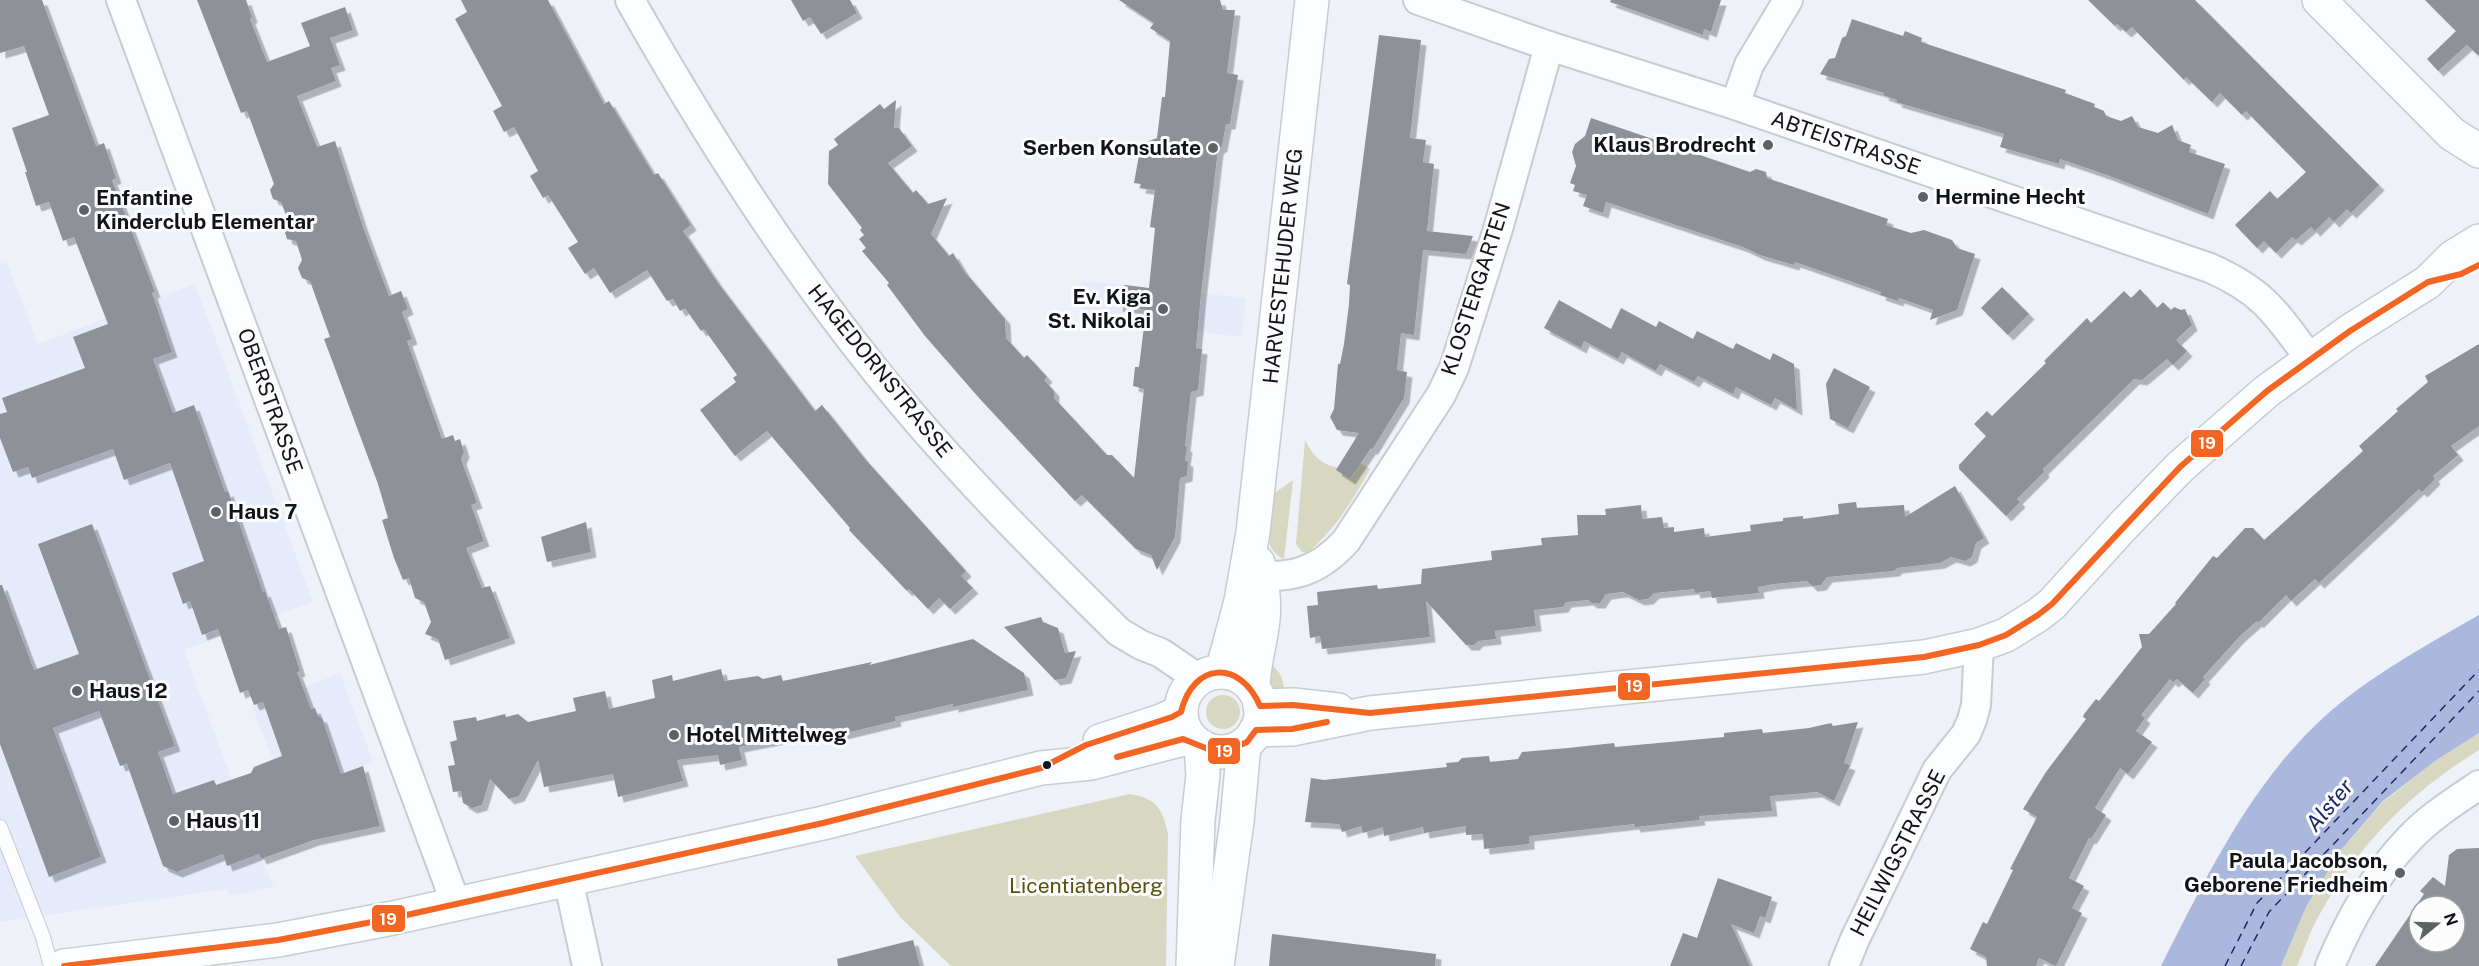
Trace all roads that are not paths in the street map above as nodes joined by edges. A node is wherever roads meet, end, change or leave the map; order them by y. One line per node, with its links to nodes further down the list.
1 (121, 0): 24 (street, OBERSTRASSE)
2 (630, 0): 18 (street, HAGEDORNSTRASSE)
3 (1312, 0): 16 (street, HARVESTEHUDER WEG)
4 (1418, 0): 7 (street, ABTEISTRASSE)
5 (1788, 0): 8 (street)
6 (2319, 0): 9 (street)
7 (1549, 46): 8 (street, ABTEISTRASSE); 16 (street, KLOSTERGARTEN)
8 (1735, 105): 15 (street, ABTEISTRASSE)
9 (2452, 134): 10 (street); 11 (street)
10 (2479, 151)
11 (2479, 177)
12 (2479, 241): 14 (street)
13 (2479, 265): 14 (street)
14 (2428, 282): 15 (street)
15 (2310, 359): 17 (street)
16 (1253, 576): 18 (street, HARVESTEHUDER WEG); 19 (street, HARVESTEHUDER WEG)
17 (1979, 645): 19 (street); 30 (street, HEILWIGSTRASSE)
18 (1211, 675): 19 (street); 20 (street, HARVESTEHUDER WEG)
19 (1253, 717): 20 (street); 29 (street, HARVESTEHUDER WEG)
20 (1192, 733): 23 (street); 28 (street, HARVESTEHUDER WEG)
21 (2479, 785): 31 (street)
22 (0, 827): 25 (lane)
23 (568, 879): 24 (street); 27 (street)
24 (456, 904): 26 (street)
25 (51, 966)
26 (64, 966)
27 (587, 966)
28 (1193, 966)
29 (1217, 966)
30 (1844, 966)
31 (2330, 966)

